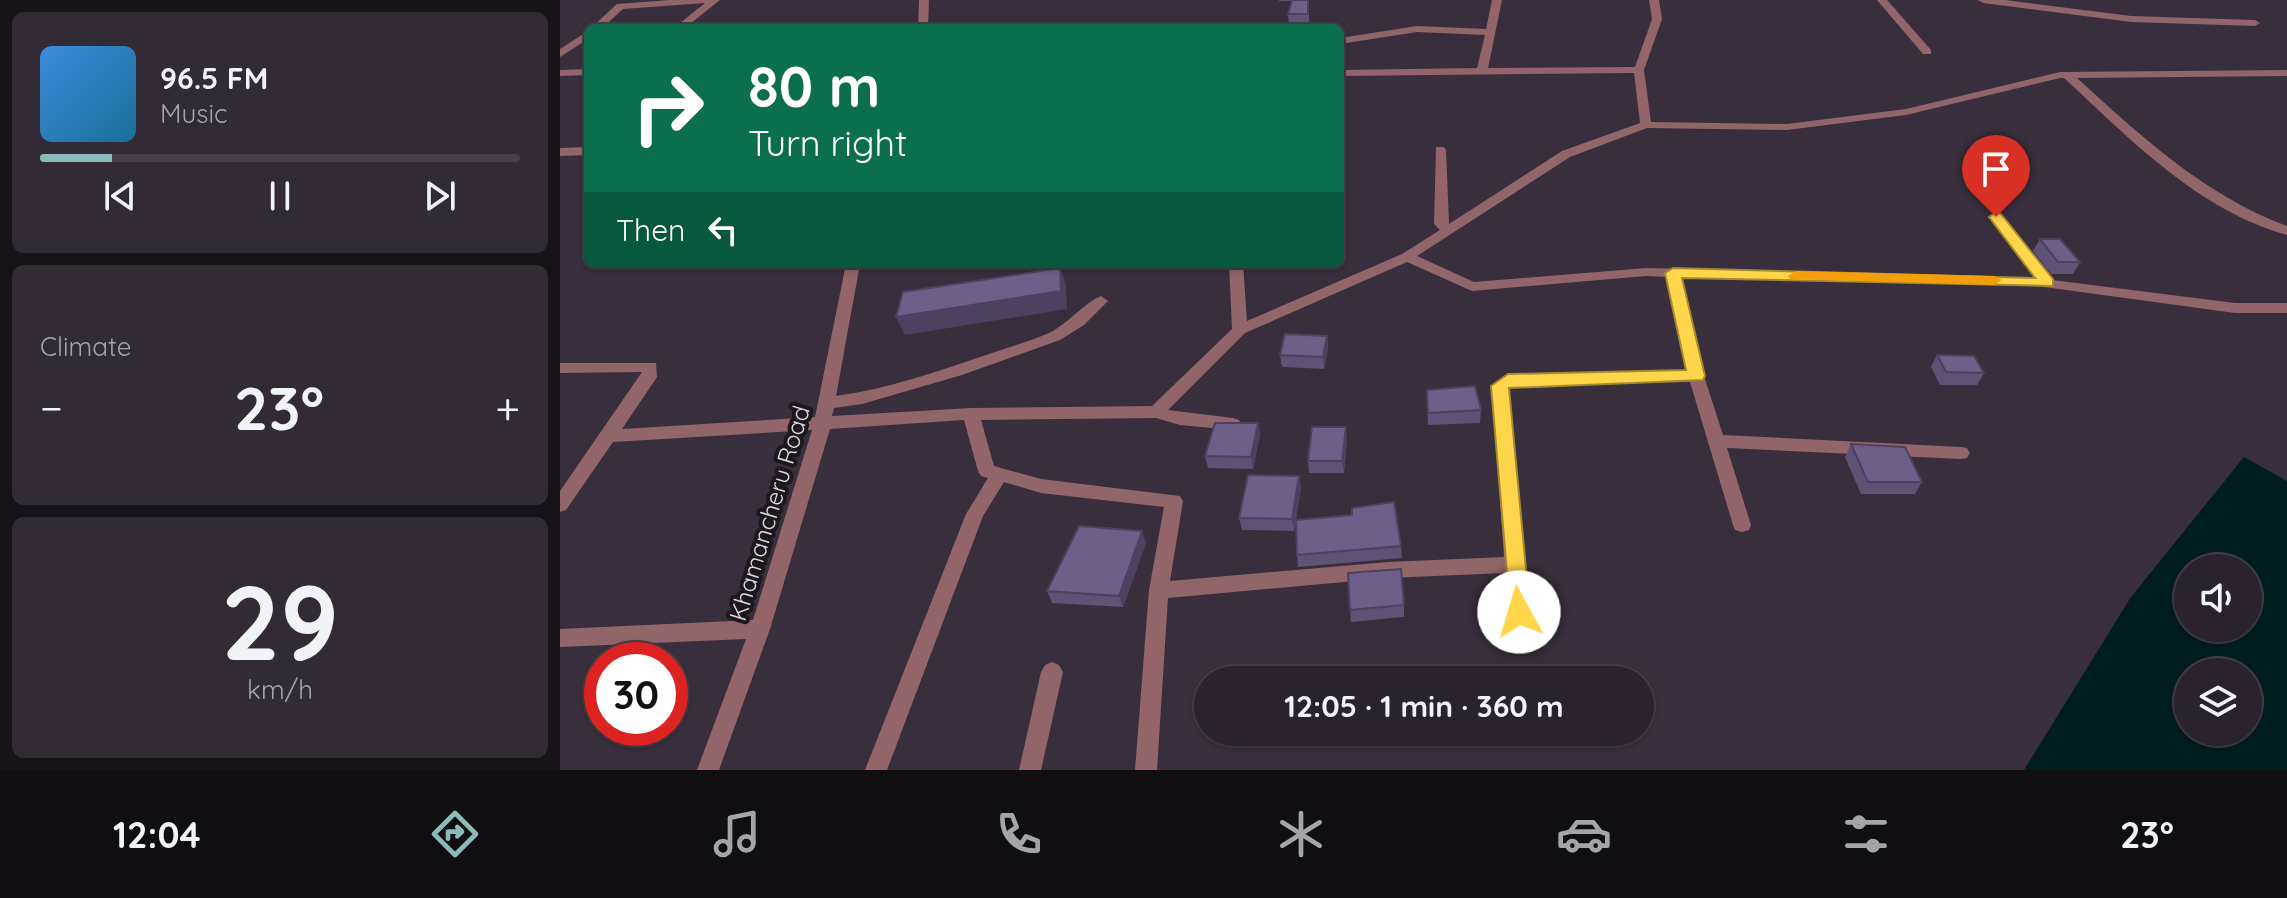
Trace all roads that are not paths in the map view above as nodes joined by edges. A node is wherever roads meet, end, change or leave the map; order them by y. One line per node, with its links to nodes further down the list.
1 (714, 0): 9 (street); 10 (street)
2 (924, 0): 11 (street)
3 (1497, 0): 12 (street)
4 (1654, 0): 17 (street)
5 (1882, 0): 15 (street)
6 (1983, 0): 7 (street)
7 (2054, 5): 8 (street)
8 (2255, 23)
9 (600, 24)
10 (684, 24)
11 (923, 24)
12 (1490, 32): 14 (street); 18 (street)
13 (584, 37): 16 (street)
14 (1344, 40)
15 (1927, 52)
16 (560, 54)
17 (1639, 70): 18 (street); 24 (street)
18 (1482, 71): 21 (street)
19 (584, 72): 20 (street)
20 (560, 73)
21 (1344, 73)
22 (2287, 73): 23 (street)
23 (2067, 75): 24 (street); 30 (street)
24 (1646, 125): 29 (street)
25 (1440, 150): 29 (street)
26 (584, 151): 27 (street)
27 (560, 152)
28 (1996, 217): 35 (street)
29 (1448, 231): 31 (street)
30 (2287, 231)
31 (1407, 257): 34 (street); 38 (street)
32 (852, 268): 41 (street, Khamancheru Road)
33 (1236, 268): 38 (street)
34 (1673, 273): 35 (street); 40 (street)
35 (2047, 283): 37 (street)
36 (1101, 301): 41 (street)
37 (2287, 308)
38 (1240, 330): 42 (street)
39 (560, 368): 46 (street)
40 (1696, 376): 47 (street); 52 (street)
41 (826, 403): 45 (street, Khamancheru Road)
42 (1156, 412): 43 (street); 44 (street)
43 (971, 414): 45 (street); 49 (street)
44 (1233, 424)
45 (822, 426): 46 (street); 54 (street, Khamancheru Road)
46 (608, 436): 50 (street)
47 (1716, 441): 48 (street); 51 (street)
48 (1961, 453)
49 (999, 475): 53 (street); 59 (street)
50 (560, 505)
51 (1742, 525)
52 (1514, 565): 53 (street); 55 (street)
53 (1159, 590): 61 (street)
54 (760, 629): 56 (street); 58 (street, Khamancheru Road)
55 (1521, 636)
56 (560, 638)
57 (1052, 672): 60 (street)
58 (708, 770)
59 (876, 770)
60 (1030, 770)
61 (1146, 770)

